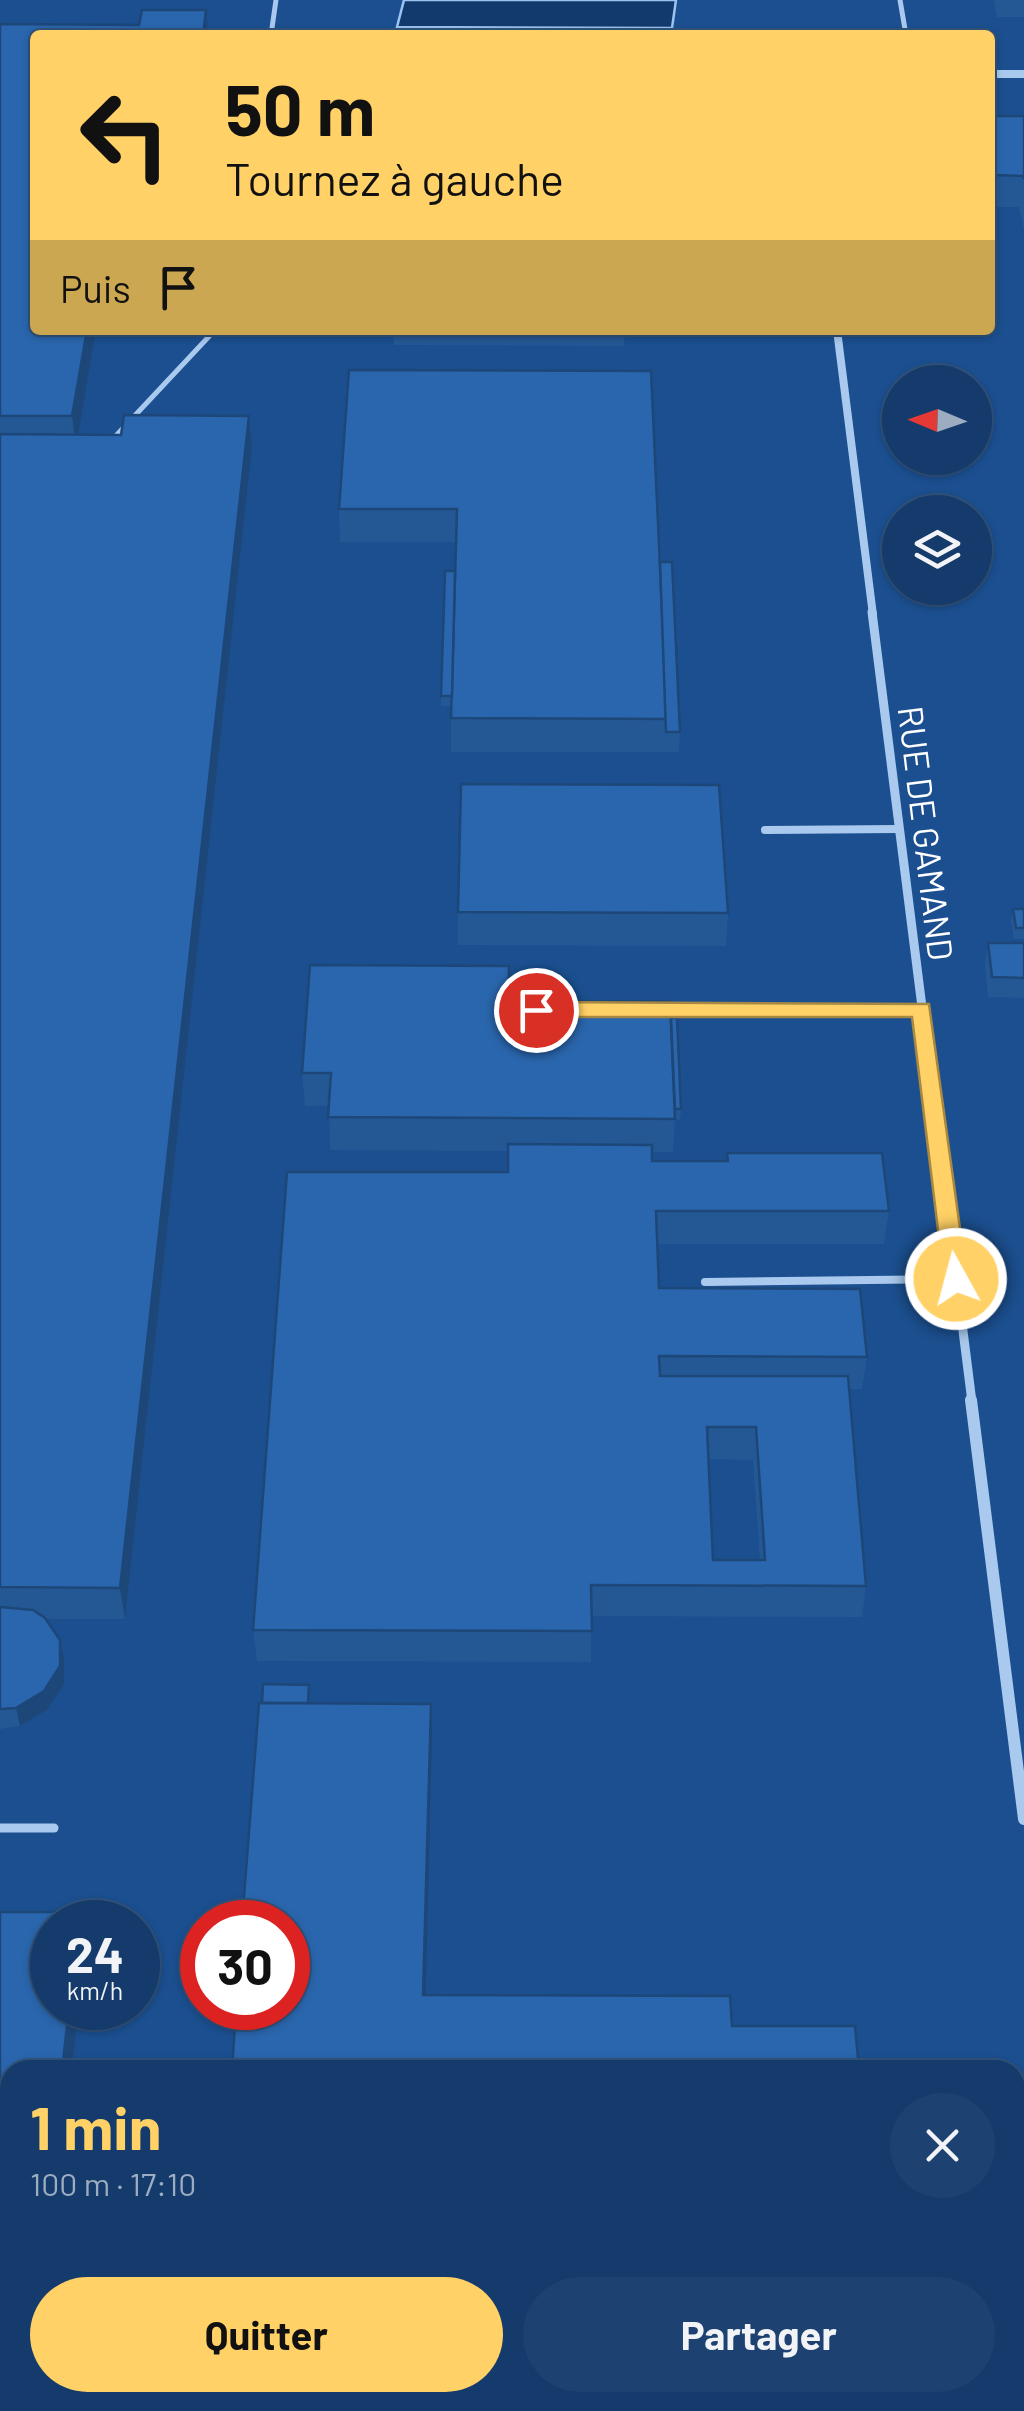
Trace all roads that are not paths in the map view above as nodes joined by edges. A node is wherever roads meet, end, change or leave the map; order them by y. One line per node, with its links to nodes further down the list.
1 (276, 0): 3 (lane)
2 (900, 0): 4 (lane)
3 (272, 30)
4 (905, 30)
5 (995, 74): 6 (street)
6 (1024, 74)
7 (209, 335): 9 (lane)
8 (837, 335): 10 (street, RUE DE GAMAND)
9 (100, 453)
10 (899, 829): 11 (lane); 12 (street, RUE DE GAMAND)
11 (765, 830)
12 (922, 1009): 13 (lane); 14 (street, RUE DE GAMAND)
13 (652, 1010)
14 (956, 1279): 15 (lane); 16 (street, RUE DE GAMAND)
15 (705, 1282)
16 (1024, 1819)
17 (0, 1828): 18 (lane)
18 (54, 1828)

